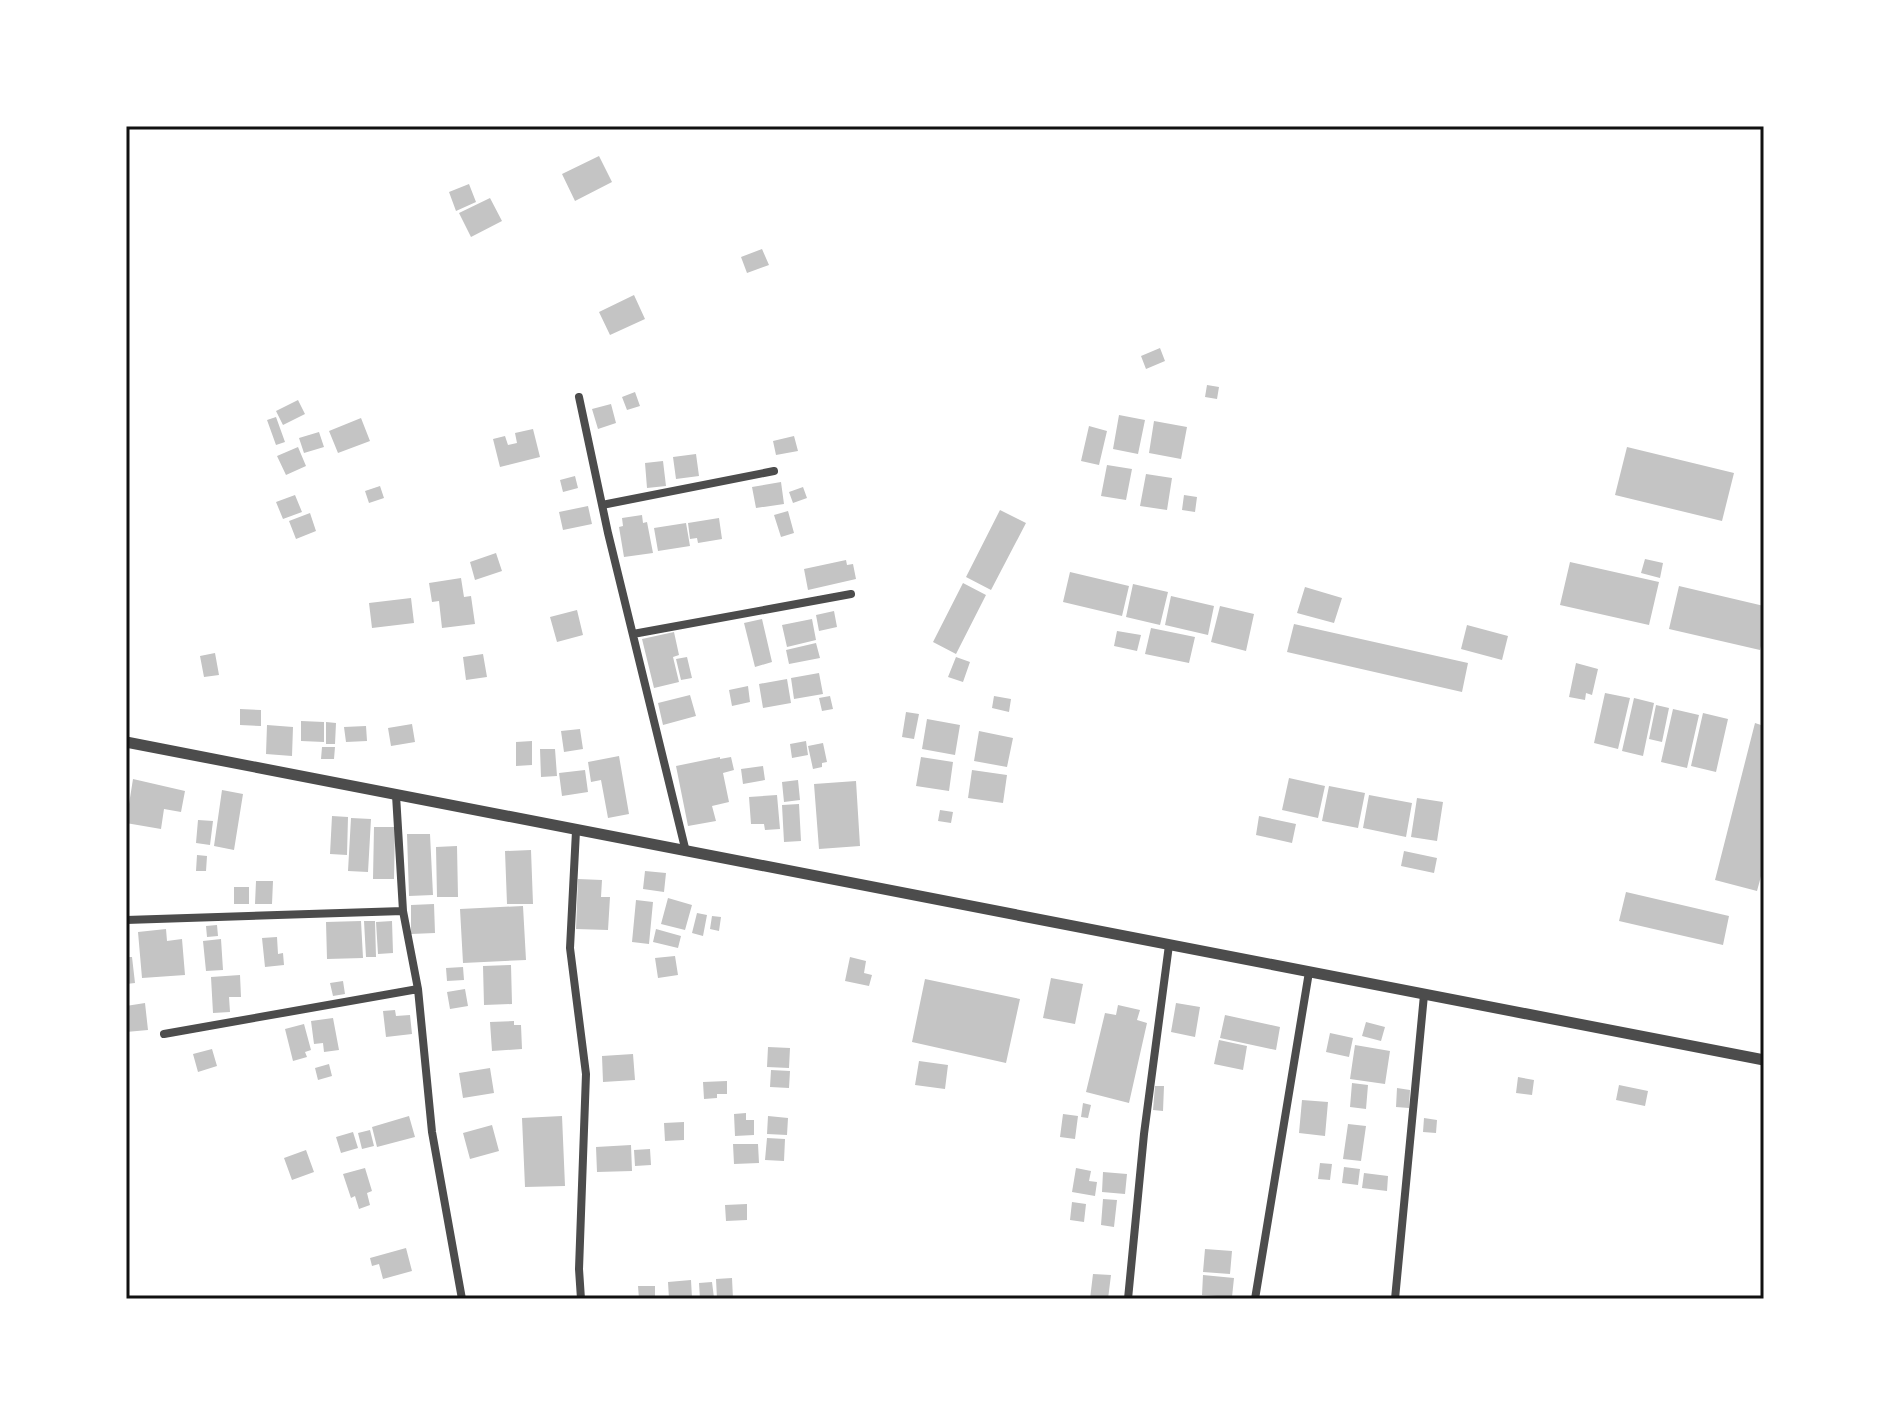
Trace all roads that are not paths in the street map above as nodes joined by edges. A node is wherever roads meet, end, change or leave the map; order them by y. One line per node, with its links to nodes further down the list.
1 (579, 397): 3 (street)
2 (774, 471): 3 (street)
3 (602, 505): 5 (street)
4 (851, 594): 5 (street)
5 (633, 634): 9 (street)
6 (126, 742): 7 (street)
7 (396, 795): 8 (street); 10 (street)
8 (576, 831): 9 (street); 19 (street)
9 (686, 852): 12 (street)
10 (403, 911): 11 (street); 14 (street)
11 (126, 920)
12 (1169, 945): 13 (street); 20 (street)
13 (1309, 972): 15 (street); 21 (street)
14 (418, 989): 16 (street); 18 (street)
15 (1424, 995): 17 (street); 22 (street)
16 (164, 1034)
17 (1764, 1060)
18 (462, 1299)
19 (581, 1299)
20 (1128, 1299)
21 (1255, 1299)
22 (1395, 1299)

